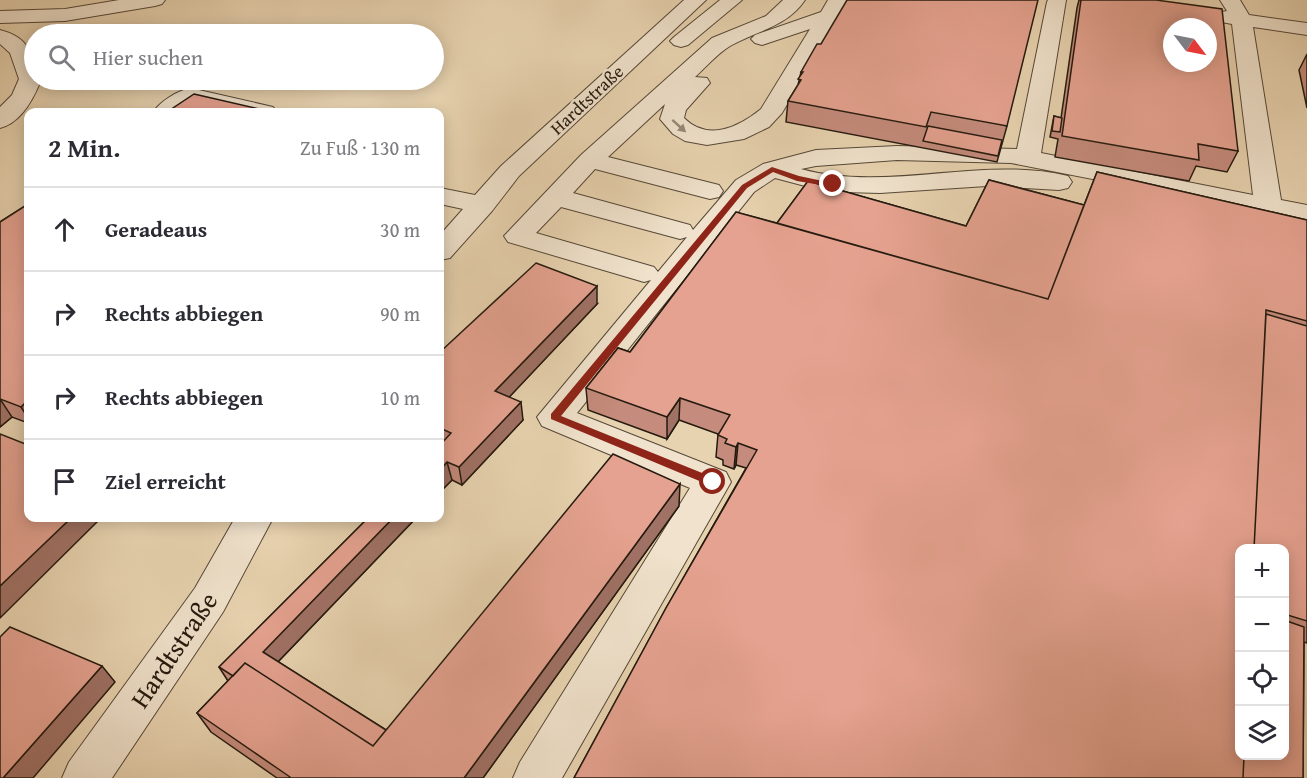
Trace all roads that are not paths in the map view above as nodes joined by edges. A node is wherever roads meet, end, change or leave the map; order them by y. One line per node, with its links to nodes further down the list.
1 (155, 0): 10 (street)
2 (696, 0): 25 (street, Hardtstraße)
3 (719, 0): 17 (street, Hardtstraße)
4 (732, 0): 17 (street, Hardtstraße)
5 (795, 0): 20 (street)
6 (1059, 2): 19 (street)
7 (833, 8): 7 (street, one-way to 7)
8 (1236, 10): 9 (street); 11 (street); 27 (street)
9 (1198, 13)
10 (0, 17)
11 (1307, 29)
12 (0, 36): 13 (street)
13 (24, 60)
14 (25, 90): 18 (street)
15 (171, 108): 16 (street)
16 (247, 108)
17 (597, 111): 25 (street, Hardtstraße)
18 (0, 120)
19 (1028, 158): 21 (street); 27 (street)
20 (590, 160): 22 (street); 24 (street)
21 (772, 169): 27 (street); 33 (street)
22 (710, 191)
23 (444, 197): 25 (street)
24 (556, 197): 28 (street); 30 (street)
25 (483, 205): 29 (street, Hardtstraße)
26 (1307, 213): 27 (street)
27 (1265, 217)
28 (680, 231)
29 (444, 248)
30 (644, 273)
31 (252, 522): 32 (street, Hardtstraße)
32 (85, 778)
33 (536, 778)

